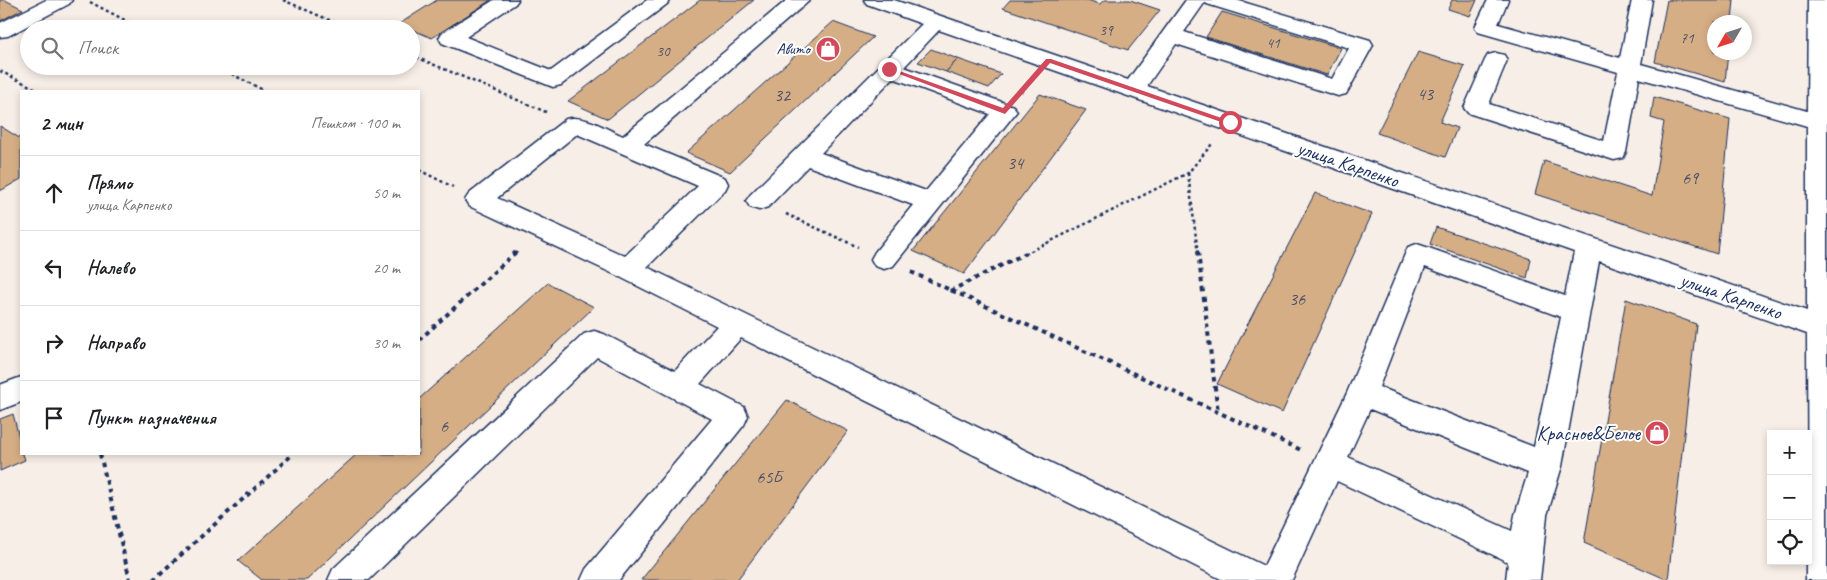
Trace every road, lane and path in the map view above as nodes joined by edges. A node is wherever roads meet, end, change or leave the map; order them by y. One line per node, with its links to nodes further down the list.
1 (62, 0): 13 (street)
2 (86, 0): 14 (path)
3 (283, 0): 15 (path)
4 (508, 0): 5 (street)
5 (660, 0)
6 (800, 0): 34 (street)
7 (874, 0): 17 (street, улица Карпенко)
8 (1196, 0): 19 (street)
9 (1214, 0): 19 (street)
10 (1498, 0): 23 (street)
11 (1642, 0): 23 (street)
12 (1818, 0): 32 (street)
13 (22, 20)
14 (125, 20)
15 (329, 20)
16 (20, 21): 18 (street)
17 (936, 21): 21 (street, улица Карпенко); 24 (street)
18 (0, 31)
19 (1171, 35): 27 (street)
20 (420, 59): 33 (path)
21 (1048, 60): 27 (street, улица Карпенко); 30 (path)
22 (1496, 60): 23 (street)
23 (1629, 68): 32 (street)
24 (889, 69): 30 (street); 35 (street)
25 (0, 71): 28 (path)
26 (234, 75): 29 (path)
27 (1133, 89): 31 (street, улица Карпенко)
28 (38, 90)
29 (263, 90)
30 (1005, 111): 40 (street)
31 (1230, 122): 37 (path); 43 (street, улица Карпенко)
32 (1819, 122): 42 (street)
33 (574, 124): 34 (street); 38 (street)
34 (625, 147): 45 (street)
35 (803, 155): 39 (street); 40 (street)
36 (420, 171): 38 (path)
37 (1188, 172): 46 (path); 55 (path)
38 (478, 200): 41 (street)
39 (759, 201): 44 (path)
40 (930, 202): 44 (street)
41 (542, 230): 45 (street); 50 (path)
42 (1823, 236): 49 (street)
43 (1588, 247): 47 (street); 49 (street, улица Карпенко)
44 (884, 259): 46 (path)
45 (628, 270): 48 (street)
46 (950, 291): 55 (path)
47 (1576, 311): 53 (street); 59 (street)
48 (736, 324): 51 (street); 65 (street)
49 (1823, 328): 67 (street)
50 (420, 339)
51 (680, 388): 63 (street); 64 (street)
52 (20, 389): 54 (street)
53 (1362, 393): 58 (street); 59 (street)
54 (0, 398)
55 (1218, 412): 58 (path)
56 (100, 455): 61 (path)
57 (292, 455): 62 (path)
58 (1330, 463): 60 (street); 66 (street)
59 (1546, 466): 60 (street)
60 (1525, 567)
61 (130, 580)
62 (153, 580)
63 (345, 580)
64 (598, 580)
65 (1258, 580)
66 (1276, 580)
67 (1823, 580)

